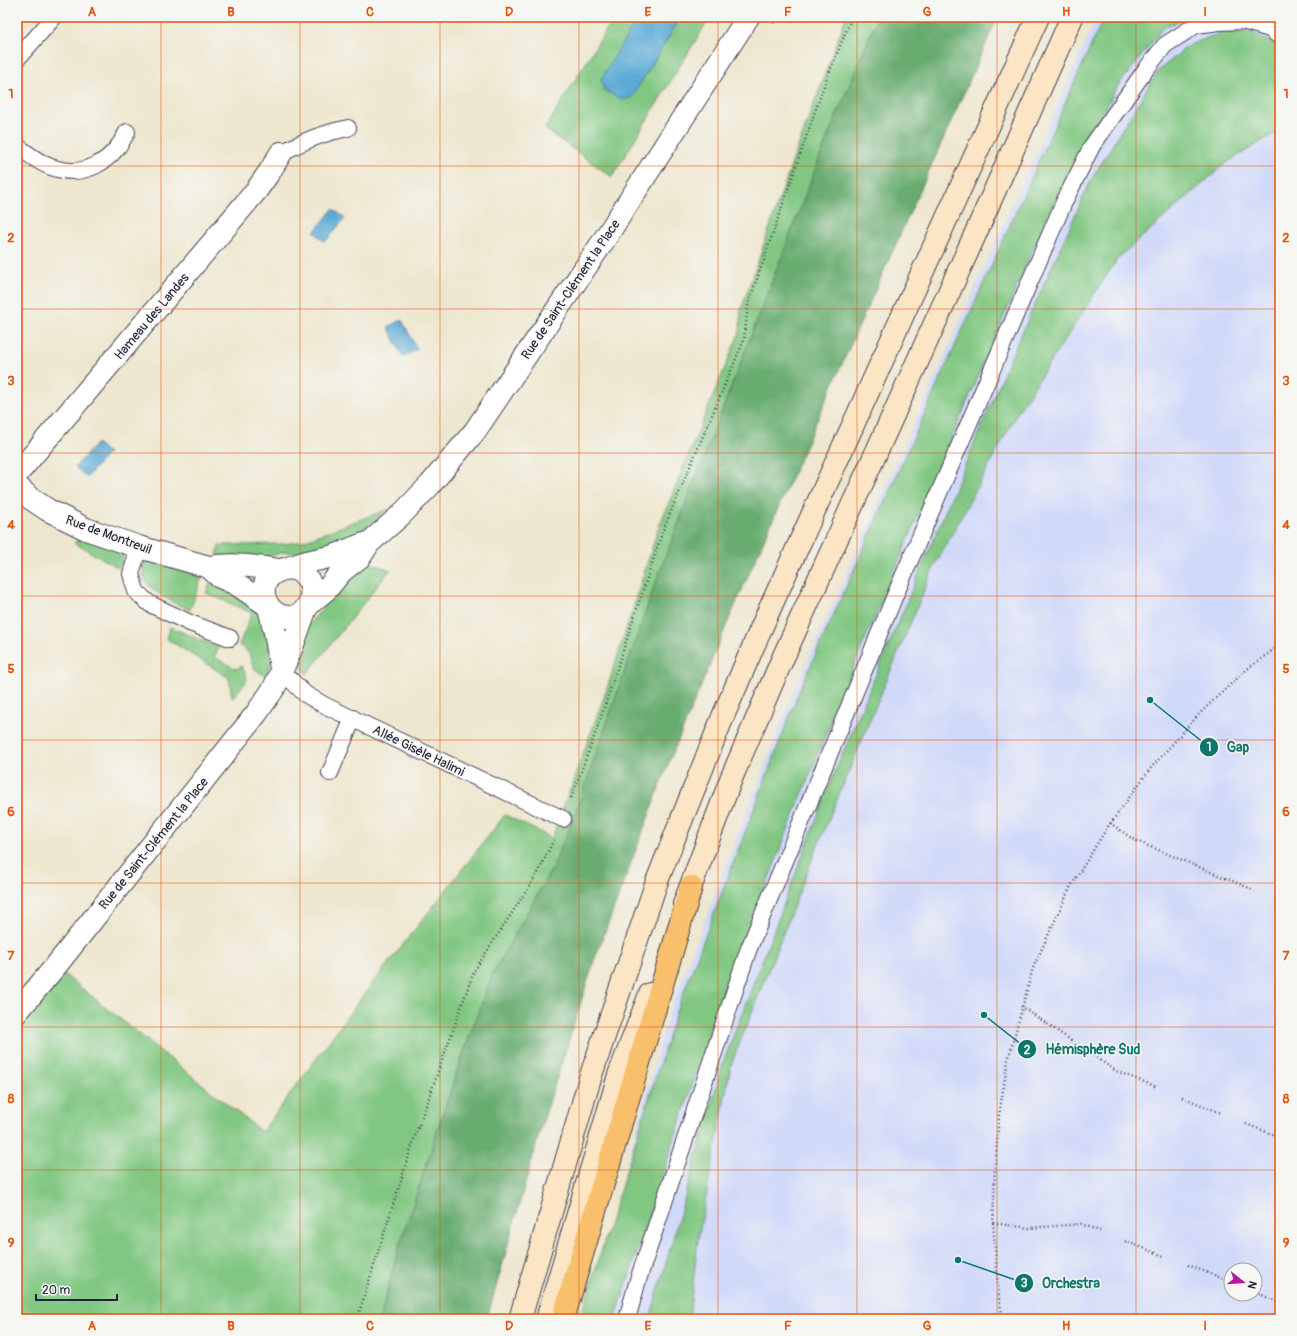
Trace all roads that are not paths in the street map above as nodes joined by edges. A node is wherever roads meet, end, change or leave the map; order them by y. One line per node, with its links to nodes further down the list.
1 (54, 17): 6 (lane)
2 (748, 17): 13 (street, Rue de Saint-Clément la Place)
3 (1038, 17): 26 (main road)
4 (1072, 17): 24 (main road)
5 (1280, 37): 29 (lane)
6 (17, 58)
7 (348, 128): 10 (lane)
8 (127, 132): 9 (lane)
9 (17, 146)
10 (281, 153): 11 (street, Hameau des Landes)
11 (17, 474)
12 (17, 486): 14 (street, Rue de Montreuil)
13 (369, 543): 16 (street, Rue de Saint-Clément la Place); 18 (street, Rue de Saint-Clément la Place)
14 (139, 546): 15 (street, Rue de Montreuil); 19 (lane)
15 (209, 567): 16 (street, Rue de Montreuil); 17 (street, Rue de Montreuil)
16 (283, 569): 17 (street, Rue de Saint-Clément la Place); 18 (street, Rue de Saint-Clément la Place)
17 (268, 606): 18 (street, Rue de Saint-Clément la Place); 20 (street, Rue de Saint-Clément la Place)
18 (308, 606): 20 (street, Rue de Saint-Clément la Place)
19 (230, 638)
20 (280, 673): 21 (lane, Allée Gisèle Halimi); 25 (street, Rue de Saint-Clément la Place)
21 (353, 718): 22 (lane); 23 (lane, Allée Gisèle Halimi)
22 (330, 773)
23 (563, 819)
24 (691, 887): 27 (main road); 28 (highway)
25 (17, 1012)
26 (520, 1319)
27 (547, 1319)
28 (563, 1319)
29 (627, 1319)

